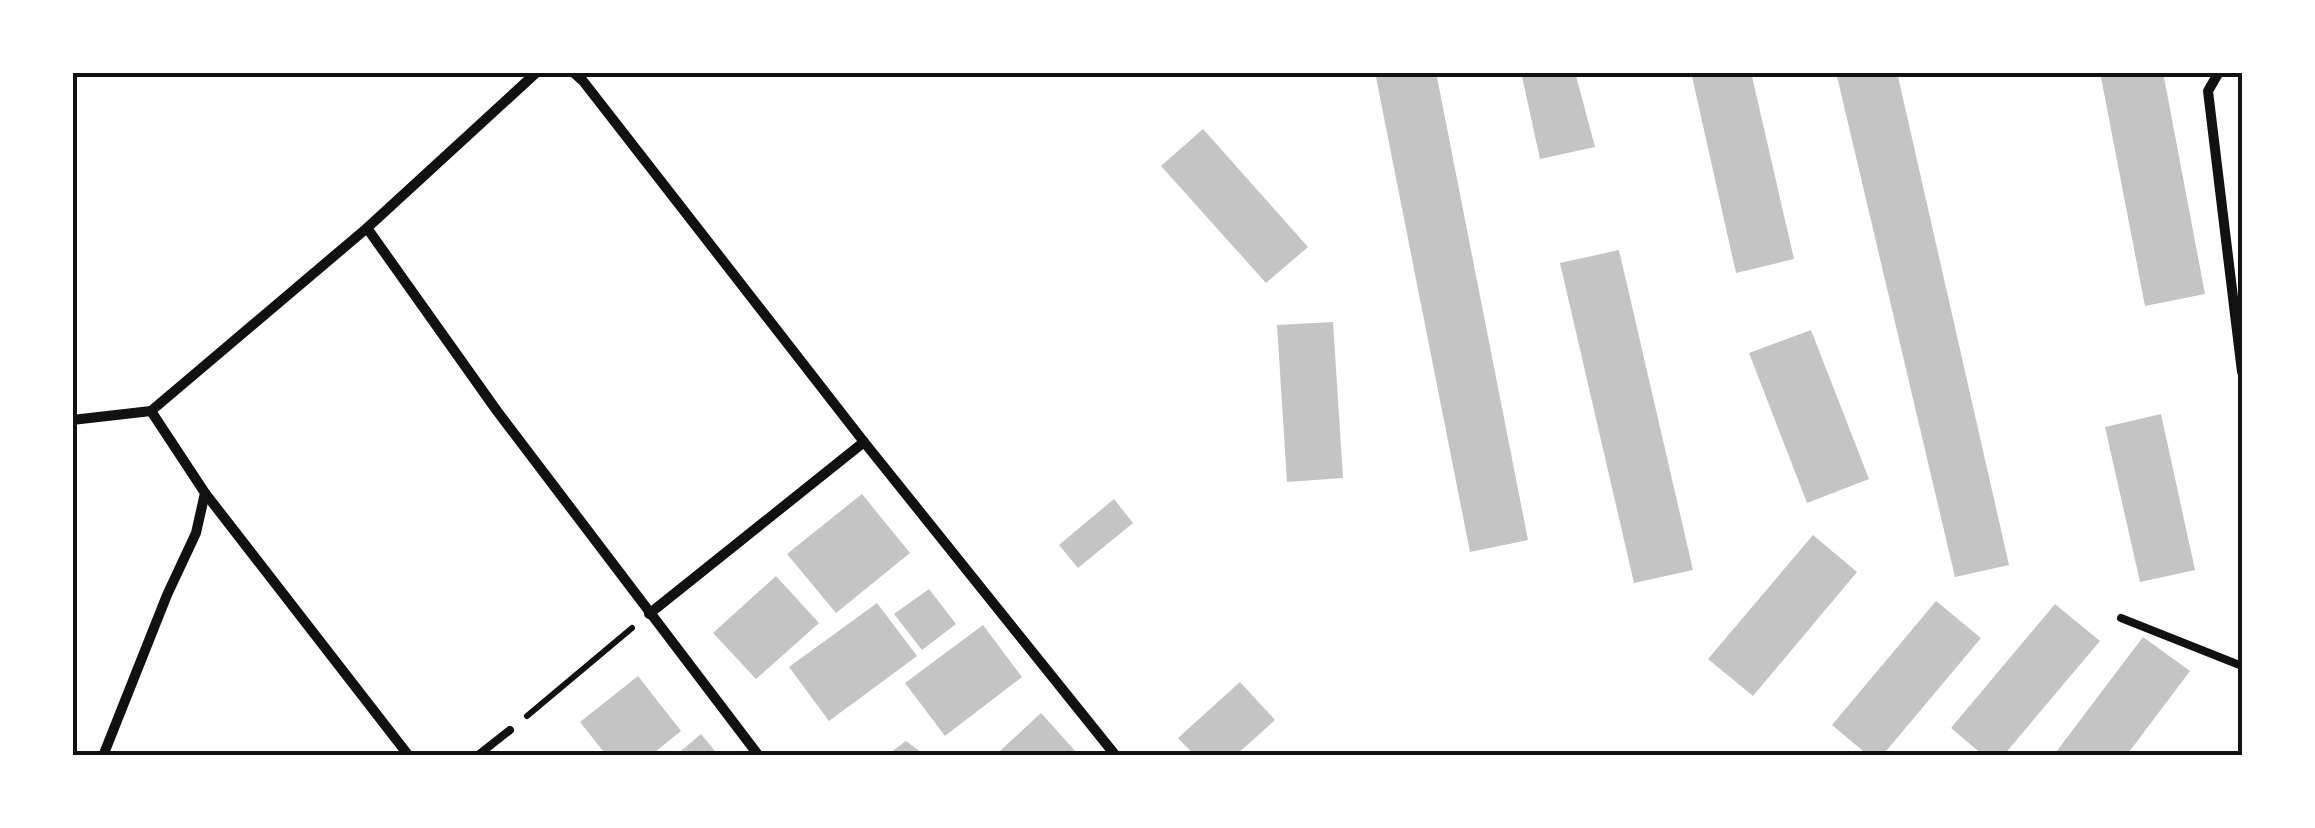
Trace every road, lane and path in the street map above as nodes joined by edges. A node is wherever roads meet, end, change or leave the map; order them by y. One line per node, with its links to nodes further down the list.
1 (538, 72): 4 (street)
2 (572, 72): 8 (street)
3 (2219, 72): 5 (street)
4 (367, 228): 6 (street); 10 (street)
5 (2242, 372)
6 (151, 411): 7 (street); 9 (street)
7 (72, 420)
8 (864, 442): 10 (street); 18 (street)
9 (205, 493): 14 (street); 15 (street)
10 (649, 614): 13 (path); 17 (street)
11 (2121, 618): 12 (lane)
12 (2242, 666)
13 (510, 730): 16 (lane)
14 (102, 756)
15 (409, 756)
16 (477, 756)
17 (760, 756)
18 (1116, 756)

